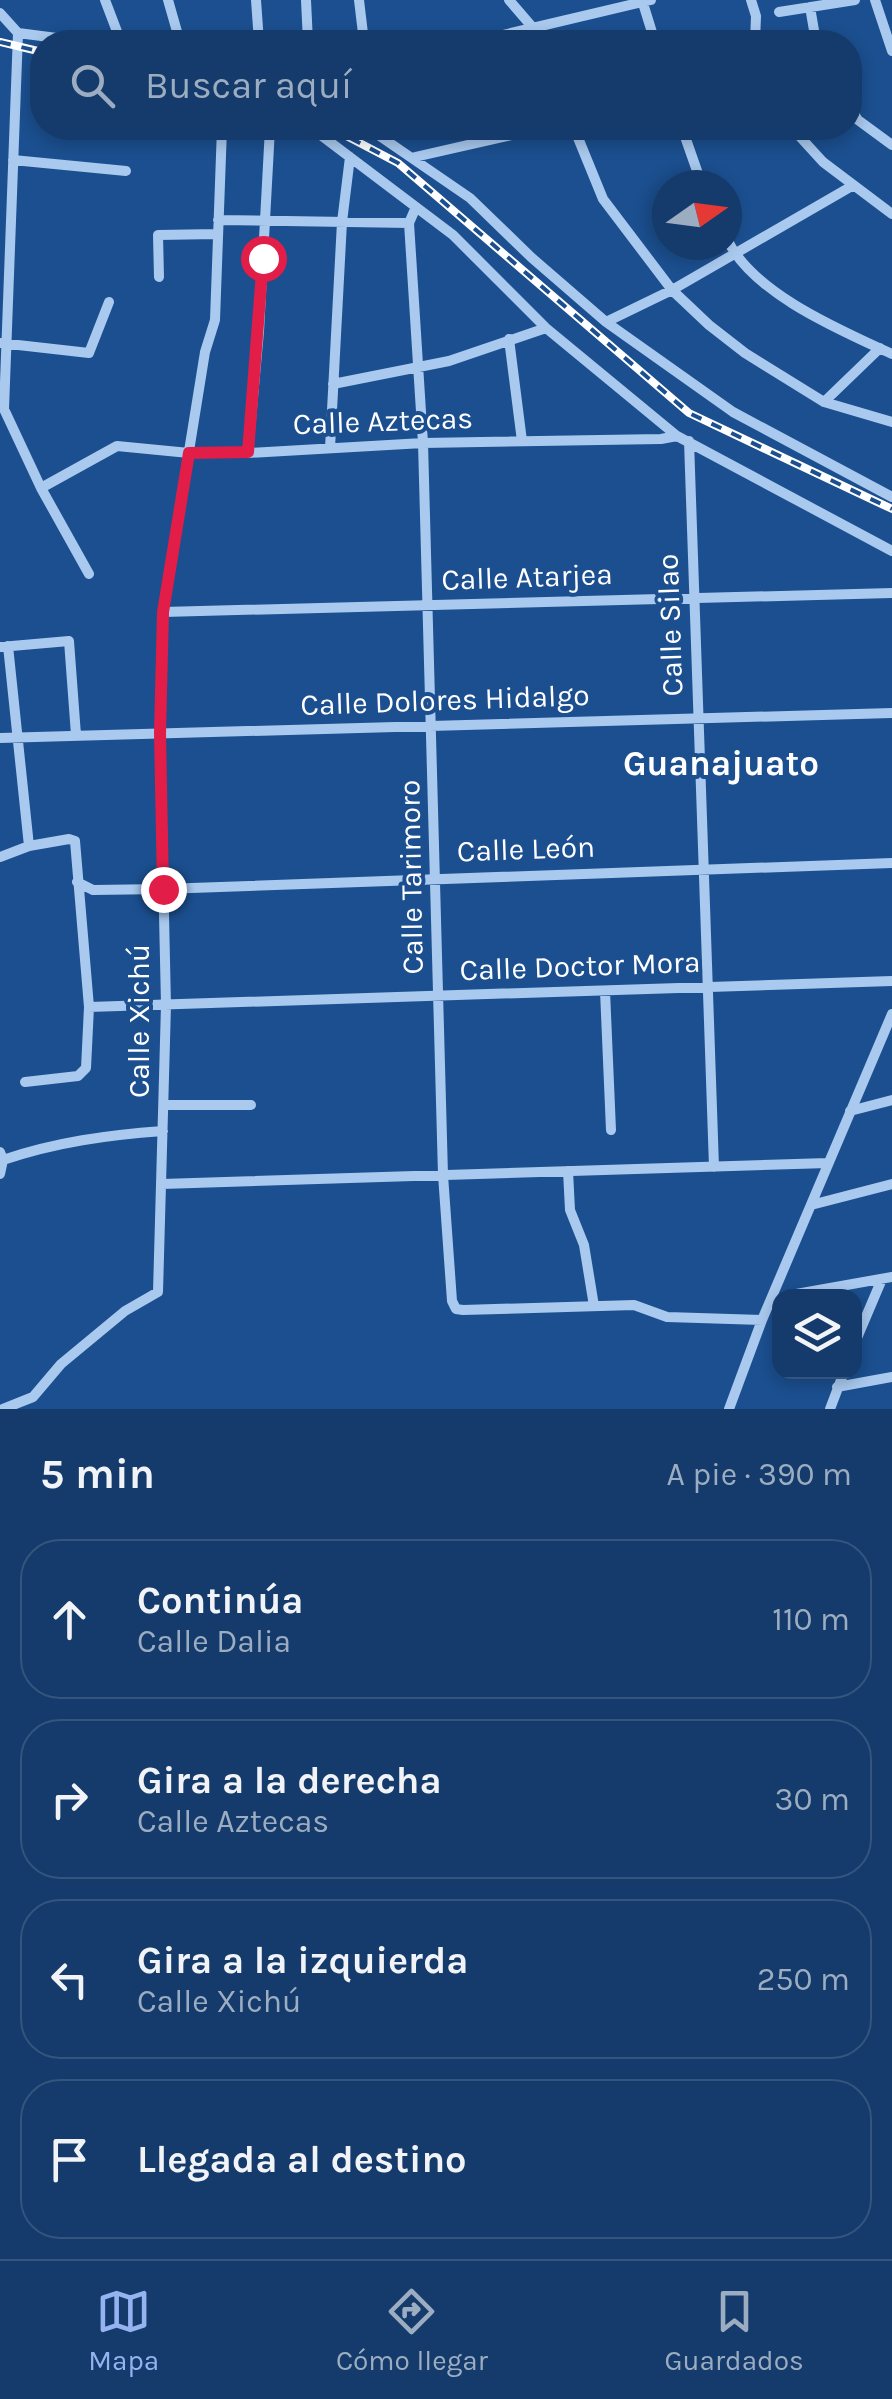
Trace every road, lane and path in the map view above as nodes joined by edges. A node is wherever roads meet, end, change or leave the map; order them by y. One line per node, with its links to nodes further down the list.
1 (106, 0): 15 (street)
2 (168, 0): 16 (street)
3 (256, 0): 17 (street)
4 (306, 0): 18 (street)
5 (360, 0): 19 (street)
6 (509, 0): 14 (street)
7 (751, 0): 22 (street)
8 (856, 0): 11 (street)
9 (875, 0): 26 (street)
10 (645, 1): 14 (street); 21 (street)
11 (810, 7): 12 (street); 23 (street)
12 (779, 12)
13 (0, 13): 24 (street)
14 (534, 29): 20 (street)
15 (117, 30)
16 (177, 30)
17 (257, 30)
18 (307, 30)
19 (363, 30)
20 (529, 30)
21 (652, 30)
22 (755, 30)
23 (814, 30)
24 (18, 34): 25 (street); 39 (street)
25 (30, 35)
26 (892, 51)
27 (862, 123): 36 (street)
28 (221, 140): 45 (street, Calle Xichú)
29 (269, 140): 46 (street)
30 (323, 140): 37 (street)
31 (387, 140): 38 (street)
32 (489, 140): 38 (street)
33 (579, 140): 55 (street)
34 (686, 140): 40 (street)
35 (803, 140): 42 (street)
36 (892, 145)
37 (350, 157): 43 (street); 48 (street)
38 (415, 157): 57 (street)
39 (13, 160): 41 (street); 47 (street)
40 (697, 170)
41 (126, 171)
42 (852, 186): 44 (street); 51 (street)
43 (416, 207): 49 (street); 58 (street)
44 (892, 214)
45 (218, 220): 46 (street); 50 (street, Calle Xichú)
46 (264, 221): 48 (street); 72 (street)
47 (5, 222): 60 (street)
48 (342, 222): 49 (street); 64 (street)
49 (409, 223): 63 (street, Calle Tarimoro)
50 (217, 234): 54 (street); 73 (street, Calle Xichú)
51 (742, 249)
52 (724, 260): 55 (street)
53 (740, 260): 61 (street)
54 (158, 277)
55 (672, 290): 57 (street); 65 (street)
56 (110, 302): 60 (street)
57 (606, 322): 75 (street)
58 (546, 328): 59 (street); 67 (street)
59 (510, 339): 63 (street); 68 (street)
60 (4, 344): 74 (street)
61 (880, 348): 62 (street); 65 (street)
62 (892, 354)
63 (417, 368): 64 (street); 70 (street, Calle Tarimoro)
64 (333, 384): 71 (street)
65 (824, 402): 66 (street)
66 (892, 422)
67 (677, 436): 68 (street, Calle Aztecas); 69 (street)
68 (522, 441): 70 (street, Calle Aztecas)
69 (689, 441): 76 (street); 79 (street, Calle Silao)
70 (423, 443): 71 (street, Calle Aztecas); 80 (street, Calle Tarimoro)
71 (330, 448): 72 (street, Calle Aztecas)
72 (248, 452): 73 (street, Calle Aztecas)
73 (189, 453): 74 (street, Calle Aztecas); 81 (street, Calle Xichú)
74 (42, 488): 77 (street)
75 (892, 496)
76 (892, 551)
77 (89, 574)
78 (892, 592): 79 (street, Calle Atarjea)
79 (694, 598): 80 (street, Calle Atarjea); 84 (street, Calle Silao)
80 (429, 605): 81 (street, Calle Atarjea); 85 (street, Calle Tarimoro)
81 (163, 612): 86 (street, Calle Xichú)
82 (4, 646): 87 (street); 88 (street)
83 (892, 713): 84 (street, Calle Dolores Hidalgo)
84 (698, 718): 85 (street, Calle Dolores Hidalgo); 93 (street, Calle Silao)
85 (432, 726): 86 (street, Calle Dolores Hidalgo); 94 (street, Calle Tarimoro)
86 (160, 733): 87 (street, Calle Dolores Hidalgo); 96 (street, Calle Xichú)
87 (76, 736): 88 (street, Calle Dolores Hidalgo)
88 (17, 737): 89 (street, Calle Dolores Hidalgo); 90 (street)
89 (0, 738)
90 (28, 846): 91 (street); 95 (street)
91 (0, 857)
92 (892, 863): 93 (street, Calle León)
93 (704, 868): 94 (street, Calle León); 98 (street, Calle Silao)
94 (437, 877): 96 (street, Calle León); 100 (street, Calle Tarimoro)
95 (77, 882): 96 (street, Calle León); 102 (street)
96 (163, 889): 101 (street, Calle Xichú)
97 (892, 981): 98 (street, Calle Doctor Mora)
98 (708, 987): 99 (street, Calle Doctor Mora); 113 (street, Calle Silao)
99 (606, 991): 100 (street, Calle Doctor Mora); 109 (street)
100 (439, 996): 101 (street, Calle Doctor Mora); 116 (street, Calle Tarimoro)
101 (166, 1004): 102 (street, Calle Doctor Mora); 106 (street, Calle Xichú)
102 (89, 1007): 104 (street)
103 (891, 1017): 108 (street)
104 (25, 1082)
105 (892, 1100): 108 (street)
106 (164, 1105): 107 (street); 110 (street, Calle Xichú)
107 (250, 1105)
108 (850, 1111): 112 (street)
109 (611, 1130)
110 (164, 1131): 111 (street); 117 (street, Calle Xichú)
111 (2, 1156): 115 (street)
112 (828, 1163): 113 (street); 119 (street)
113 (714, 1166): 114 (street)
114 (568, 1171): 116 (street); 123 (street)
115 (0, 1174)
116 (443, 1175): 117 (street); 123 (street, Calle Tarimoro)
117 (162, 1184): 130 (street, Calle Xichú)
118 (892, 1184): 119 (street)
119 (812, 1205): 121 (street)
120 (887, 1278): 122 (street); 126 (street)
121 (782, 1289)
122 (828, 1289)
123 (594, 1306): 125 (street)
124 (772, 1307): 125 (street)
125 (762, 1320): 131 (street)
126 (862, 1329)
127 (892, 1377): 129 (street)
128 (841, 1379): 129 (street)
129 (837, 1387): 132 (street)
130 (4, 1409)
131 (729, 1409)
132 (830, 1409)

